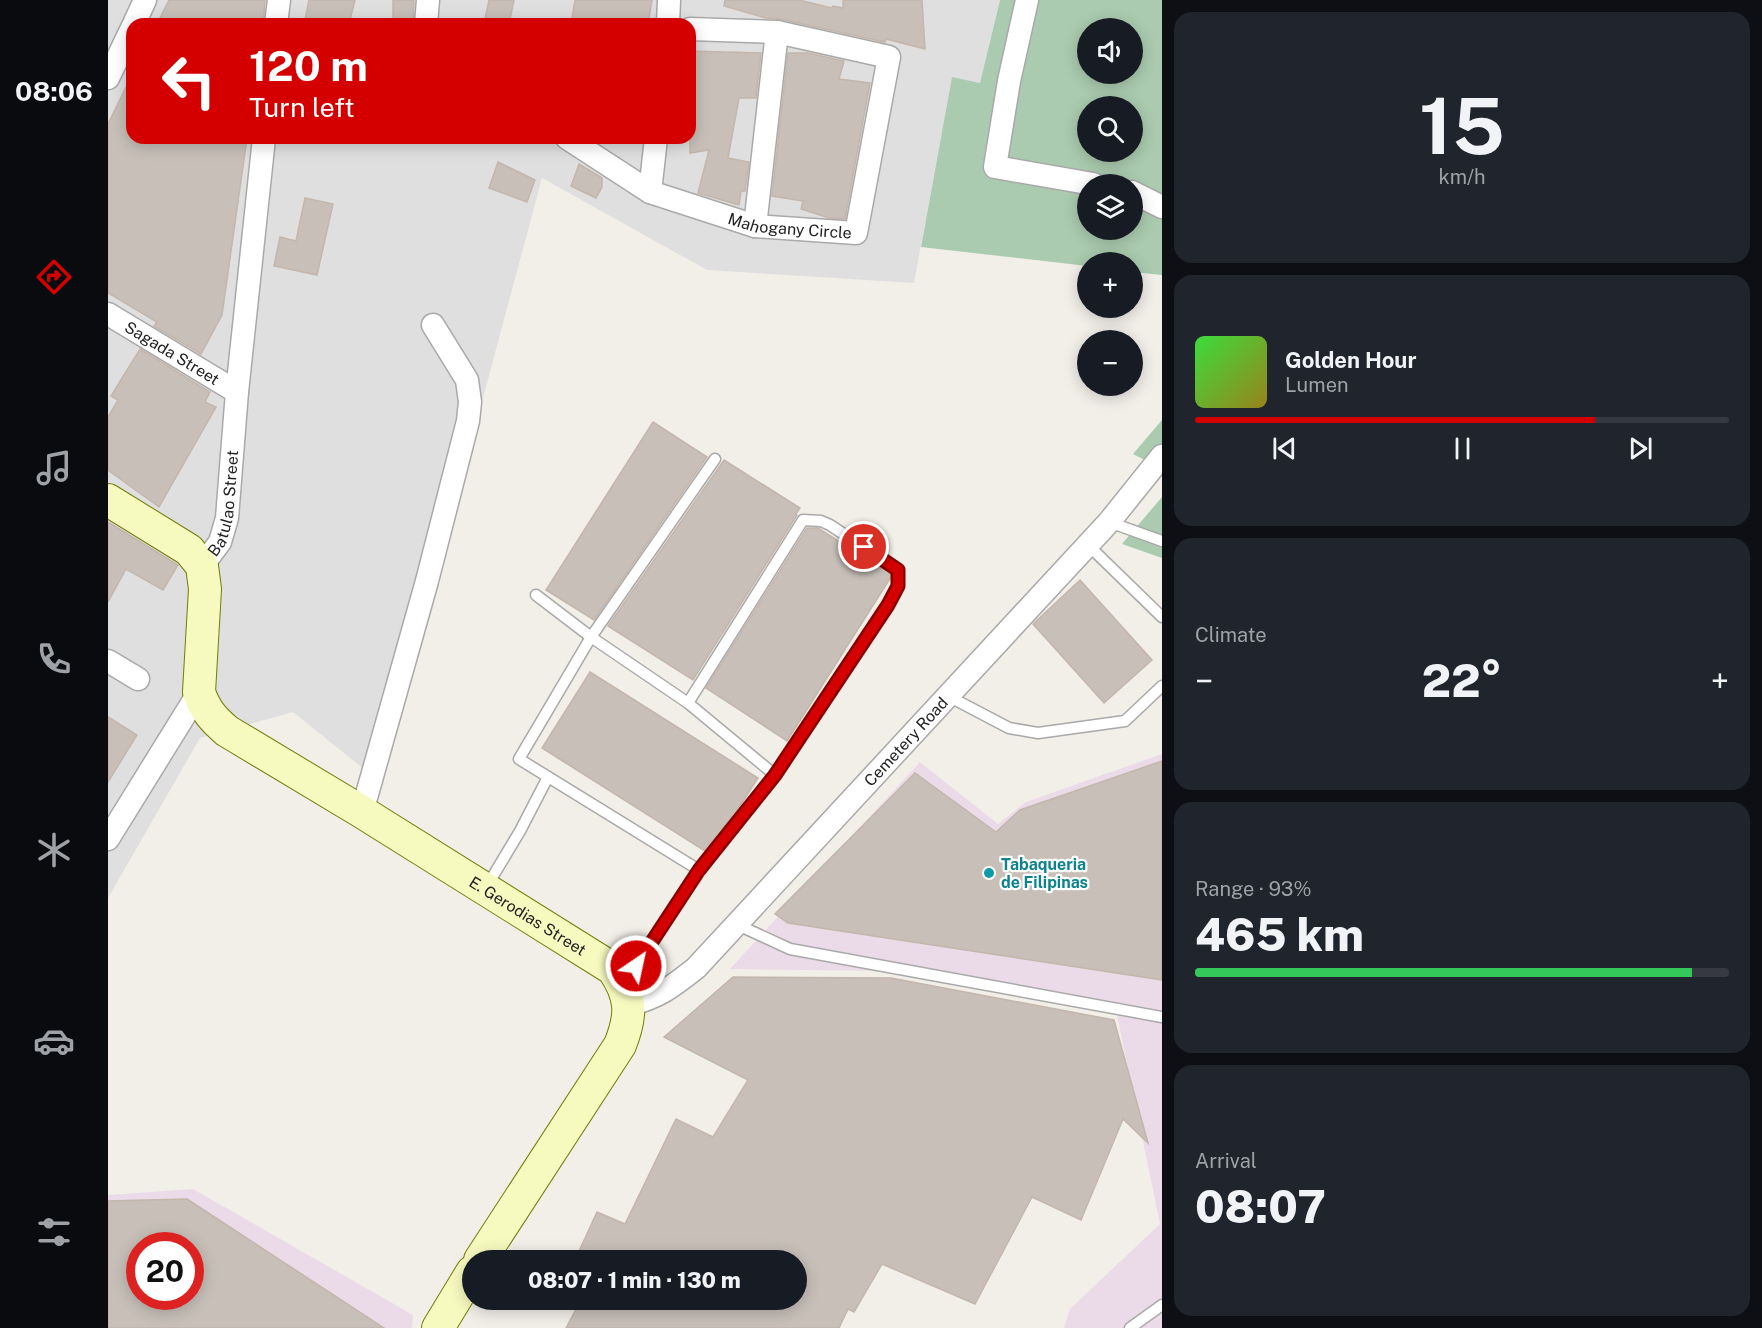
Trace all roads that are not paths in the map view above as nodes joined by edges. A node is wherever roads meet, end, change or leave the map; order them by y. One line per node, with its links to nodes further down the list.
1 (146, 0): 6 (street)
2 (279, 0): 7 (street)
3 (428, 0): 8 (street)
4 (669, 0): 9 (street)
5 (1027, 0): 17 (street)
6 (137, 18)
7 (277, 18)
8 (426, 18)
9 (668, 18)
10 (696, 29): 11 (street)
11 (777, 32): 21 (street); 21 (street, Mahogany Circle)
12 (126, 40): 13 (street)
13 (108, 78)
14 (263, 144): 24 (street, Batulao Street)
15 (576, 144): 18 (street, Mahogany Circle)
16 (655, 144): 18 (street)
17 (1077, 181)
18 (650, 192): 21 (street, Mahogany Circle)
19 (1143, 198): 20 (street)
20 (1162, 207)
21 (755, 226)
22 (108, 314): 24 (street, Sagada Street)
23 (433, 325): 43 (street)
24 (237, 392): 31 (street, Batulao Street)
25 (1162, 456): 28 (street, Cemetery Road)
26 (715, 459): 34 (lane)
27 (108, 500): 31 (street)
28 (1109, 522): 29 (lane); 30 (street, Cemetery Road)
29 (1162, 541)
30 (1088, 545): 33 (lane); 39 (street, Cemetery Road)
31 (202, 566): 38 (street, Batulao Street)
32 (536, 595): 34 (lane)
33 (1162, 617)
34 (591, 637): 40 (lane); 42 (lane)
35 (108, 661): 36 (street)
36 (138, 679)
37 (1162, 686): 39 (lane)
38 (199, 692): 43 (street, E. Gerodias Street); 44 (street, Batulao Street)
39 (948, 696): 47 (street, Cemetery Road)
40 (688, 704): 41 (lane); 41 (lane)
41 (775, 775): 45 (lane)
42 (548, 777): 45 (lane); 46 (lane)
43 (362, 812): 46 (street, E. Gerodias Street)
44 (108, 839)
45 (699, 870): 48 (lane)
46 (485, 890): 48 (street, E. Gerodias Street)
47 (738, 925): 48 (street, Cemetery Road); 49 (lane)
48 (626, 994): 50 (street)
49 (1162, 1017)
50 (487, 1250)
51 (462, 1288): 53 (street)
52 (1162, 1305): 54 (lane)
53 (438, 1328)
54 (1130, 1328)

